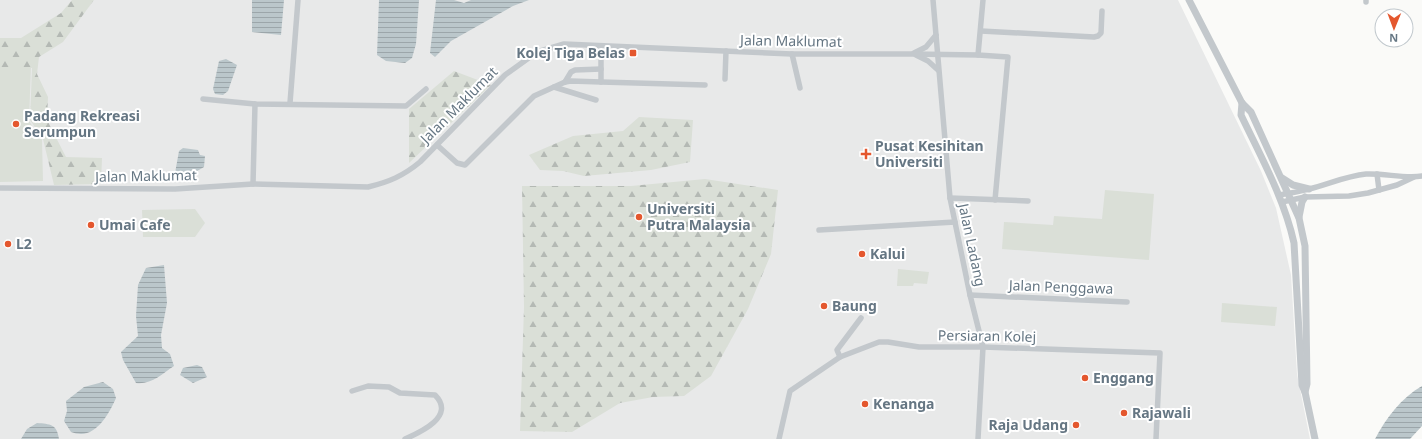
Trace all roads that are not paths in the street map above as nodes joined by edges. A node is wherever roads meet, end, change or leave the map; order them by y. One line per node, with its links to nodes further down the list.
1 (298, 0): 25 (street)
2 (933, 0): 7 (street, Jalan Ladang)
3 (983, 0): 6 (street)
4 (1189, 0): 26 (street)
5 (1102, 11): 6 (street)
6 (981, 31): 13 (street)
7 (936, 35): 11 (street); 12 (street, Jalan Ladang)
8 (601, 46): 9 (street, Jalan Maklumat); 14 (street); 28 (street, Jalan Maklumat)
9 (726, 51): 10 (street, Jalan Maklumat); 16 (street)
10 (792, 54): 11 (street, Jalan Maklumat); 21 (street)
11 (912, 54): 12 (street, Jalan Maklumat); 15 (street)
12 (937, 54): 13 (street, Jalan Maklumat); 15 (street, Jalan Ladang)
13 (978, 55): 41 (street, Jalan Maklumat)
14 (600, 70): 17 (street); 18 (street)
15 (938, 70): 39 (street, Jalan Ladang)
16 (725, 79)
17 (565, 82): 18 (street); 20 (street)
18 (600, 82): 19 (street)
19 (705, 85)
20 (554, 87): 24 (street); 28 (street)
21 (800, 88)
22 (426, 89): 25 (street)
23 (203, 99): 27 (street)
24 (596, 100)
25 (290, 103): 27 (street)
26 (1242, 103): 32 (street); 40 (street)
27 (255, 104): 33 (street)
28 (437, 145): 33 (street, Jalan Maklumat)
29 (1376, 174): 31 (street); 35 (street); 36 (street)
30 (1422, 176): 31 (street)
31 (1414, 177): 36 (street)
32 (1282, 178): 35 (street); 37 (street)
33 (254, 184): 34 (street, Jalan Maklumat)
34 (0, 188)
35 (1309, 189): 37 (street)
36 (1379, 190): 38 (street)
37 (1290, 196): 38 (street); 40 (street); 43 (street)
38 (1305, 197): 43 (street)
39 (950, 198): 41 (street); 44 (street, Jalan Ladang)
40 (1280, 198): 52 (street)
41 (995, 200): 42 (street)
42 (1028, 201)
43 (1299, 218): 52 (street)
44 (955, 222): 45 (street); 46 (street, Jalan Ladang)
45 (819, 230)
46 (970, 295): 47 (street, Jalan Penggawa); 49 (street, Jalan Ladang)
47 (1127, 302)
48 (861, 318): 50 (street)
49 (983, 346): 50 (street, Persiaran Kolej); 55 (street, Jalan Ladang); 56 (street, Persiaran Kolej)
50 (840, 357): 54 (street, Persiaran Kolej)
51 (352, 391): 53 (street)
52 (1305, 392): 57 (street)
53 (405, 439)
54 (779, 439)
55 (978, 439)
56 (1156, 439)
57 (1315, 439)

